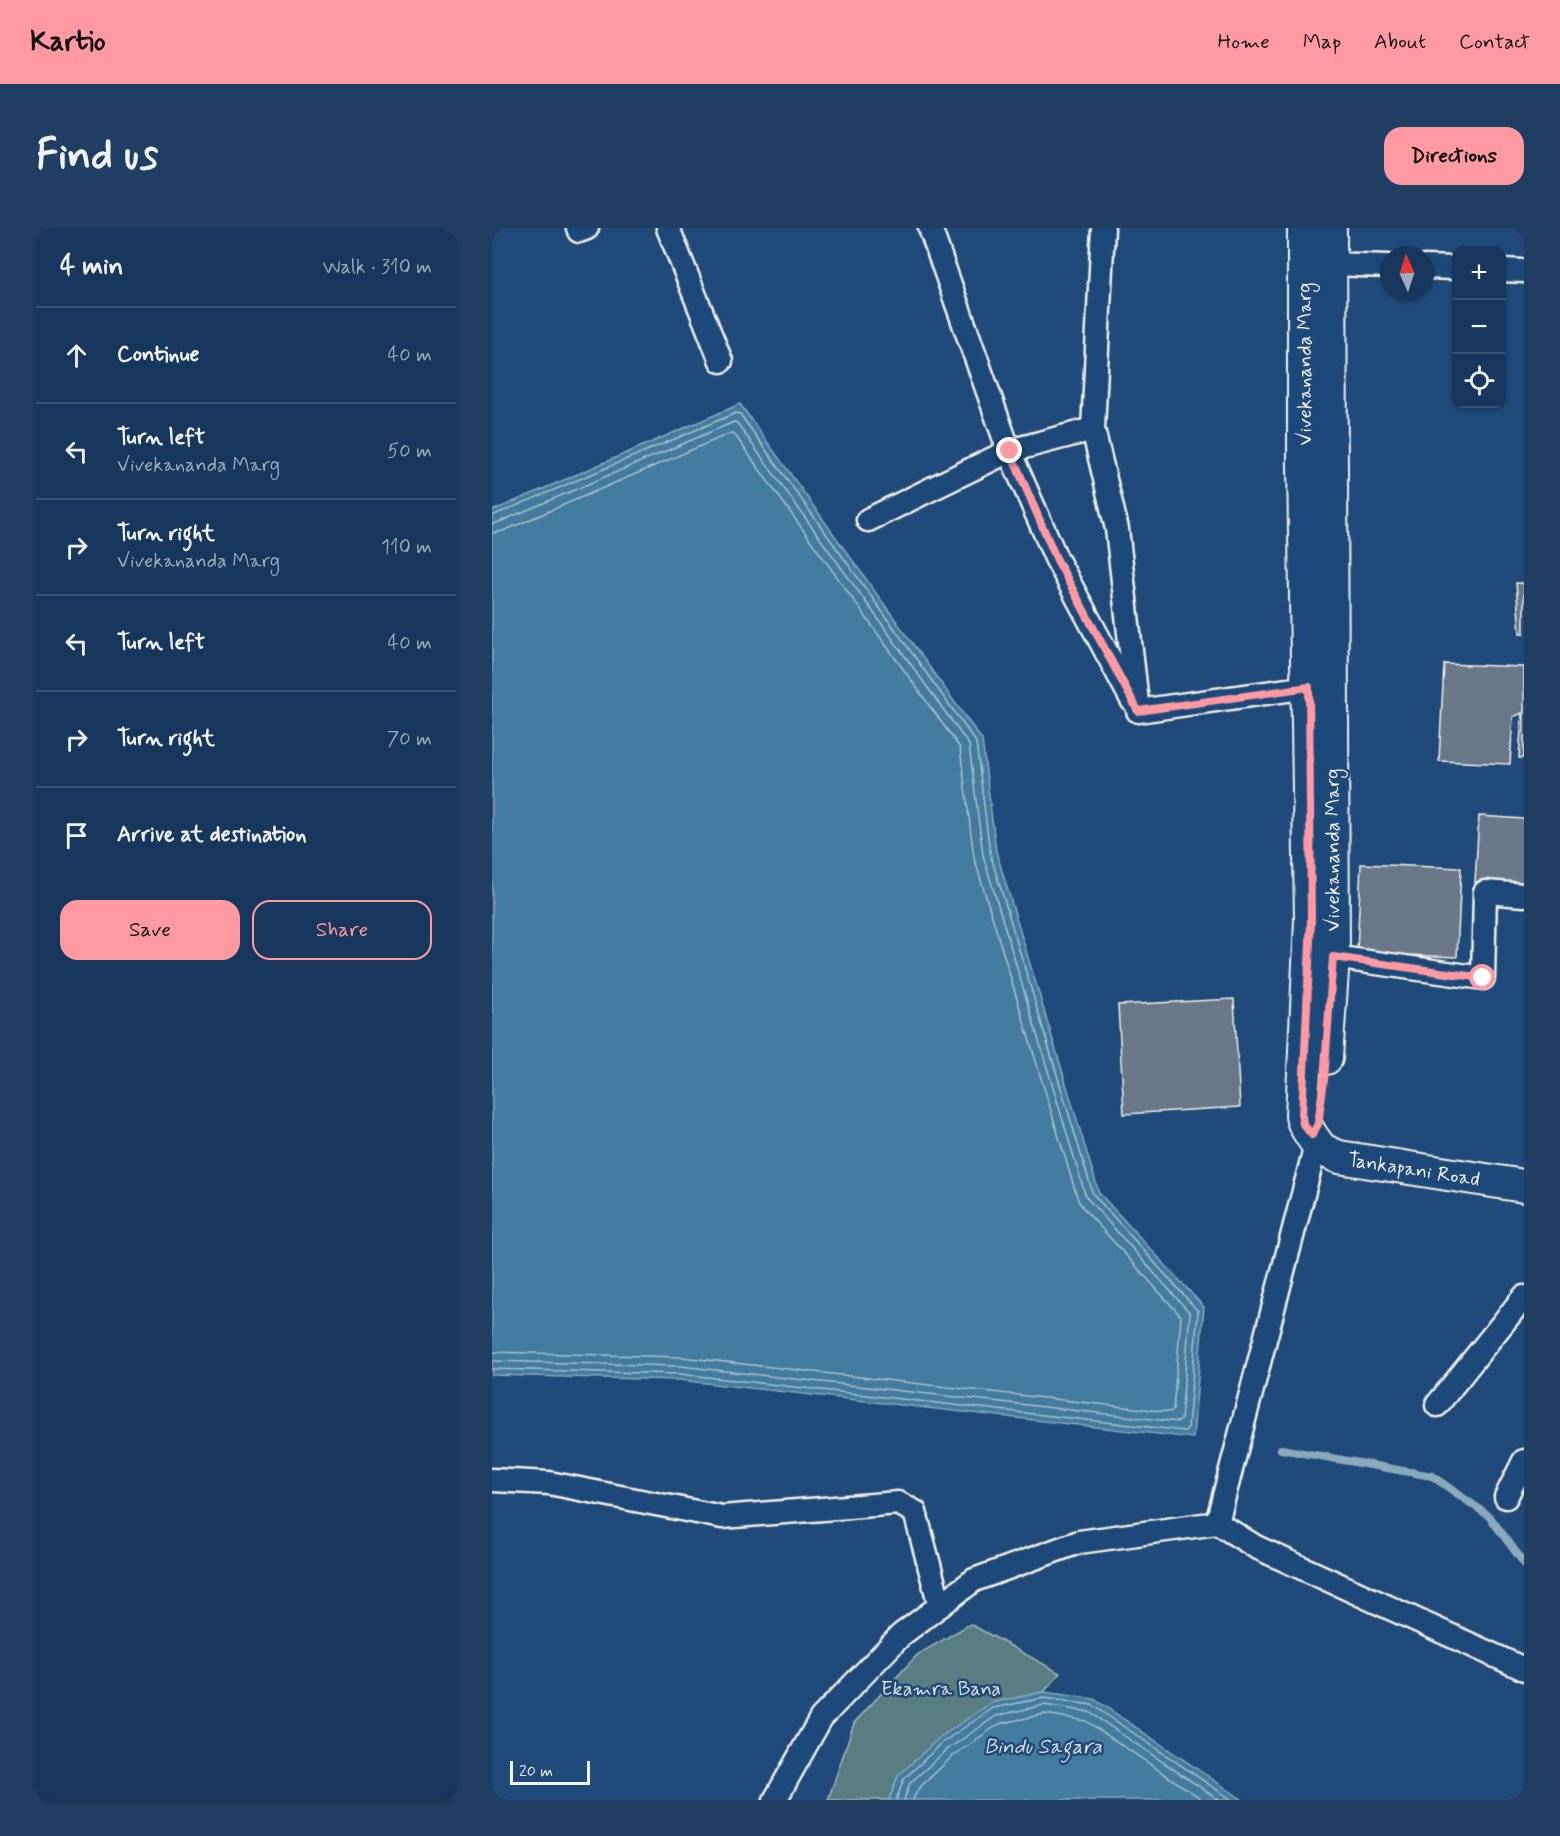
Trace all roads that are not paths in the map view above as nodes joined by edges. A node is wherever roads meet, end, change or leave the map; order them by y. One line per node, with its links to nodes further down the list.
1 (578, 228): 2 (street)
2 (587, 228)
3 (668, 228): 14 (street)
4 (930, 228): 17 (street)
5 (1103, 228): 16 (street)
6 (1304, 228): 15 (main road, Vivekananda Marg)
7 (1330, 228): 8 (main road, Vivekananda Marg)
8 (1330, 264): 9 (street); 15 (main road, Vivekananda Marg)
9 (1380, 266)
10 (1434, 267): 11 (street)
11 (1452, 268)
12 (1506, 270): 13 (street)
13 (1524, 271)
14 (721, 362)
15 (1317, 425): 19 (main road, Vivekananda Marg); 22 (main road, Vivekananda Marg)
16 (1094, 429): 17 (street); 20 (street)
17 (1010, 451): 18 (street); 20 (street)
18 (868, 520)
19 (1309, 687): 20 (street); 23 (main road, Vivekananda Marg)
20 (1138, 711)
21 (1524, 894): 22 (street)
22 (1333, 957): 23 (main road, Vivekananda Marg)
23 (1314, 1140): 24 (main road, Tankapani Road); 30 (street)
24 (1524, 1186)
25 (1524, 1297): 26 (street)
26 (1437, 1405)
27 (1524, 1461): 29 (street)
28 (492, 1480): 31 (street)
29 (1506, 1497)
30 (1217, 1523): 31 (street); 32 (street)
31 (940, 1605): 33 (street)
32 (1524, 1669)
33 (775, 1800)

